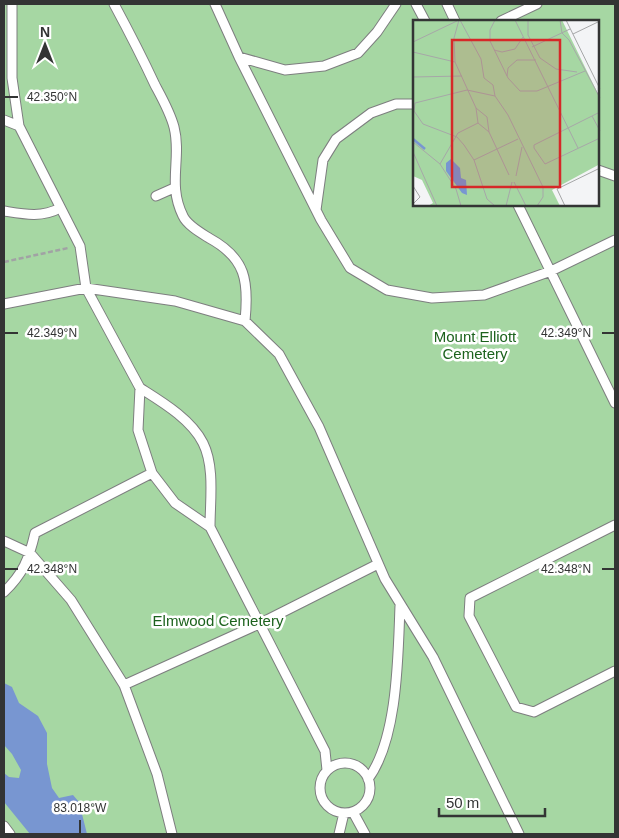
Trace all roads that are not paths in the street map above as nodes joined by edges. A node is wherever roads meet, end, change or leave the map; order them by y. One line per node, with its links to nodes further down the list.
1 (12, 4): 14 (lane)
2 (114, 4): 17 (lane)
3 (215, 4): 11 (lane)
4 (396, 4): 11 (lane)
5 (416, 4): 8 (lane)
6 (447, 4): 9 (lane)
7 (537, 4): 10 (lane)
8 (424, 20)
9 (455, 20)
10 (503, 20)
11 (239, 57): 21 (lane)
12 (413, 104): 21 (lane)
13 (4, 120): 14 (lane)
14 (20, 126): 20 (lane)
15 (599, 170): 16 (lane)
16 (615, 176)
17 (174, 188): 18 (lane); 27 (lane)
18 (156, 196)
19 (518, 206): 24 (lane)
20 (60, 208): 22 (lane); 25 (lane)
21 (316, 210): 24 (lane)
22 (4, 211)
23 (615, 240): 24 (lane)
24 (551, 271): 29 (lane)
25 (86, 288): 26 (lane); 27 (lane); 28 (lane)
26 (4, 304)
27 (246, 321): 35 (lane)
28 (140, 388): 30 (lane); 32 (lane)
29 (615, 403)
30 (152, 474): 32 (lane); 34 (lane)
31 (615, 525): 39 (lane)
32 (210, 527): 38 (lane)
33 (4, 541): 34 (lane)
34 (30, 553): 36 (lane); 40 (lane)
35 (378, 564): 37 (lane); 38 (lane)
36 (4, 592)
37 (400, 606): 42 (lane); 50 (lane)
38 (259, 624): 40 (lane); 41 (lane)
39 (615, 671)
40 (124, 685): 47 (lane)
41 (327, 770): 42 (lane); 44 (lane)
42 (368, 779): 43 (lane)
43 (353, 812): 44 (lane); 49 (lane)
44 (344, 813): 48 (lane)
45 (4, 826): 46 (lane)
46 (10, 834)
47 (172, 834)
48 (339, 834)
49 (365, 834)
50 (519, 834)

